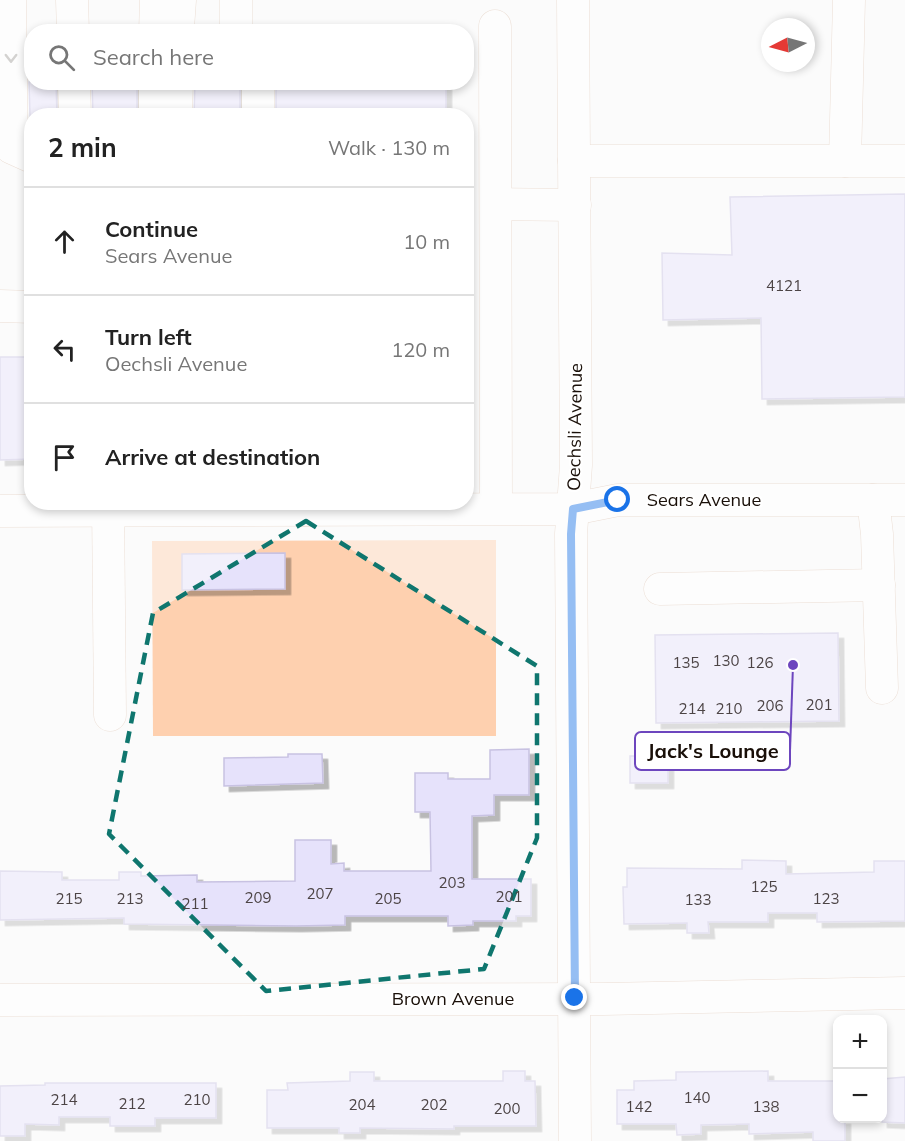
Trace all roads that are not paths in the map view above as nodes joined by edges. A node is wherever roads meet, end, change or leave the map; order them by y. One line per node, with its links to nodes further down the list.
1 (10, 0): 27 (street, one-way to 27)
2 (72, 0): 9 (street)
3 (94, 0): 10 (street)
4 (156, 0): 11 (street)
5 (236, 0): 12 (street)
6 (256, 0): 13 (street)
7 (573, 0): 29 (street, Oechsli Avenue)
8 (849, 0): 30 (street)
9 (73, 24)
10 (94, 24)
11 (173, 24)
12 (236, 24)
13 (257, 24)
14 (495, 26): 31 (street)
15 (74, 90): 21 (street)
16 (95, 90): 22 (street)
17 (154, 90): 23 (street)
18 (177, 90): 24 (street)
19 (237, 90): 25 (street)
20 (258, 90): 26 (street)
21 (75, 108)
22 (95, 108)
23 (154, 108)
24 (176, 108)
25 (237, 108)
26 (258, 108)
27 (24, 153)
28 (905, 160): 30 (street)
29 (574, 161): 30 (street); 32 (street, Oechsli Avenue)
30 (845, 161)
31 (496, 204): 32 (street); 38 (street)
32 (575, 205): 40 (street, Oechsli Avenue)
33 (0, 306): 34 (street)
34 (24, 307)
35 (873, 500): 36 (street, Sears Avenue); 40 (street, Sears Avenue); 43 (street)
36 (905, 500)
37 (474, 508): 38 (street, Sears Avenue)
38 (496, 508): 40 (street, Sears Avenue)
39 (24, 509): 41 (street, Sears Avenue)
40 (573, 509): 48 (street, Oechsli Avenue)
41 (0, 510)
42 (108, 510): 46 (street)
43 (879, 585): 44 (street); 45 (street)
44 (660, 589)
45 (882, 688)
46 (110, 715)
47 (905, 993): 48 (street, Brown Avenue)
48 (575, 998): 49 (street, Brown Avenue); 50 (street, Oechsli Avenue)
49 (0, 1000)
50 (575, 1141)

